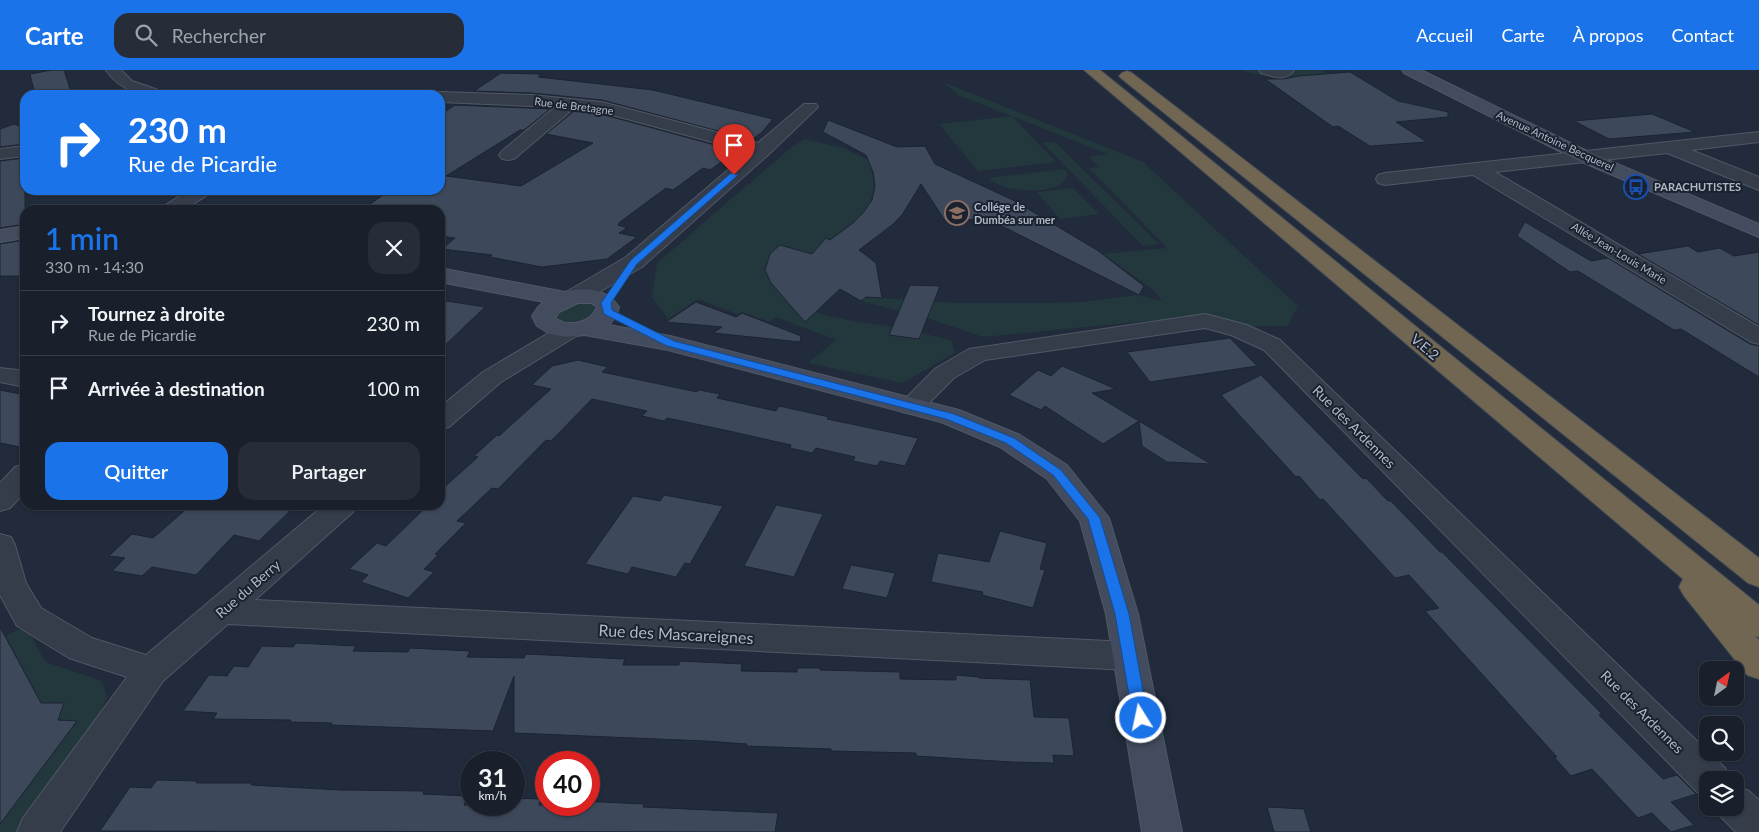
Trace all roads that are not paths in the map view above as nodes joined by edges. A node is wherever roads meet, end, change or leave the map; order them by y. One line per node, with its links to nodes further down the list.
1 (114, 70): 7 (street)
2 (1091, 70): 44 (highway, V.E.2)
3 (1120, 70): 43 (highway, V.E.2)
4 (1268, 70): 5 (street)
5 (1287, 70)
6 (1409, 70): 17 (street, Avenue Antoine Becquerel)
7 (144, 90)
8 (445, 97): 9 (street, Rue de Bretagne)
9 (569, 104): 13 (street, Rue de Bretagne); 16 (street)
10 (810, 107): 13 (street)
11 (1759, 137): 12 (street)
12 (1667, 147): 17 (street); 20 (street)
13 (762, 150): 26 (street)
14 (20, 152): 15 (street)
15 (0, 154)
16 (508, 155)
17 (1583, 156): 18 (street); 23 (street, Avenue Antoine Becquerel)
18 (1478, 170): 19 (street); 33 (street, Allée Jean-Louis Marie)
19 (1384, 179)
20 (1759, 184)
21 (194, 195): 22 (street)
22 (179, 205)
23 (1759, 232)
24 (20, 233): 25 (street)
25 (0, 236)
26 (634, 262): 29 (street); 30 (street)
27 (445, 276): 28 (street)
28 (497, 287): 29 (street); 31 (street)
29 (570, 298): 30 (street); 31 (street)
30 (607, 308): 32 (street); 34 (street)
31 (545, 316): 32 (street); 36 (street)
32 (577, 329): 34 (street); 36 (street)
33 (1759, 337)
34 (670, 344): 38 (street)
35 (0, 375): 37 (street)
36 (492, 377): 39 (street)
37 (20, 378)
38 (911, 406): 50 (street); 53 (street, Rue des Ardennes)
39 (445, 417)
40 (20, 479): 41 (street)
41 (0, 501)
42 (337, 510): 48 (street, Rue du Berry)
43 (1703, 531): 46 (highway); 47 (highway, V.E.2)
44 (1655, 538): 49 (highway, V.E.2); 51 (highway)
45 (0, 545): 52 (street)
46 (1759, 568)
47 (1759, 576)
48 (222, 611): 50 (street, Rue des Mascareignes); 52 (street, Rue du Berry)
49 (1759, 624)
50 (1129, 656): 56 (street)
51 (1759, 665)
52 (151, 671): 55 (street, Rue du Berry)
53 (1702, 771)
54 (1744, 813): 57 (street)
55 (37, 832)
56 (1162, 832)
57 (1757, 832)

